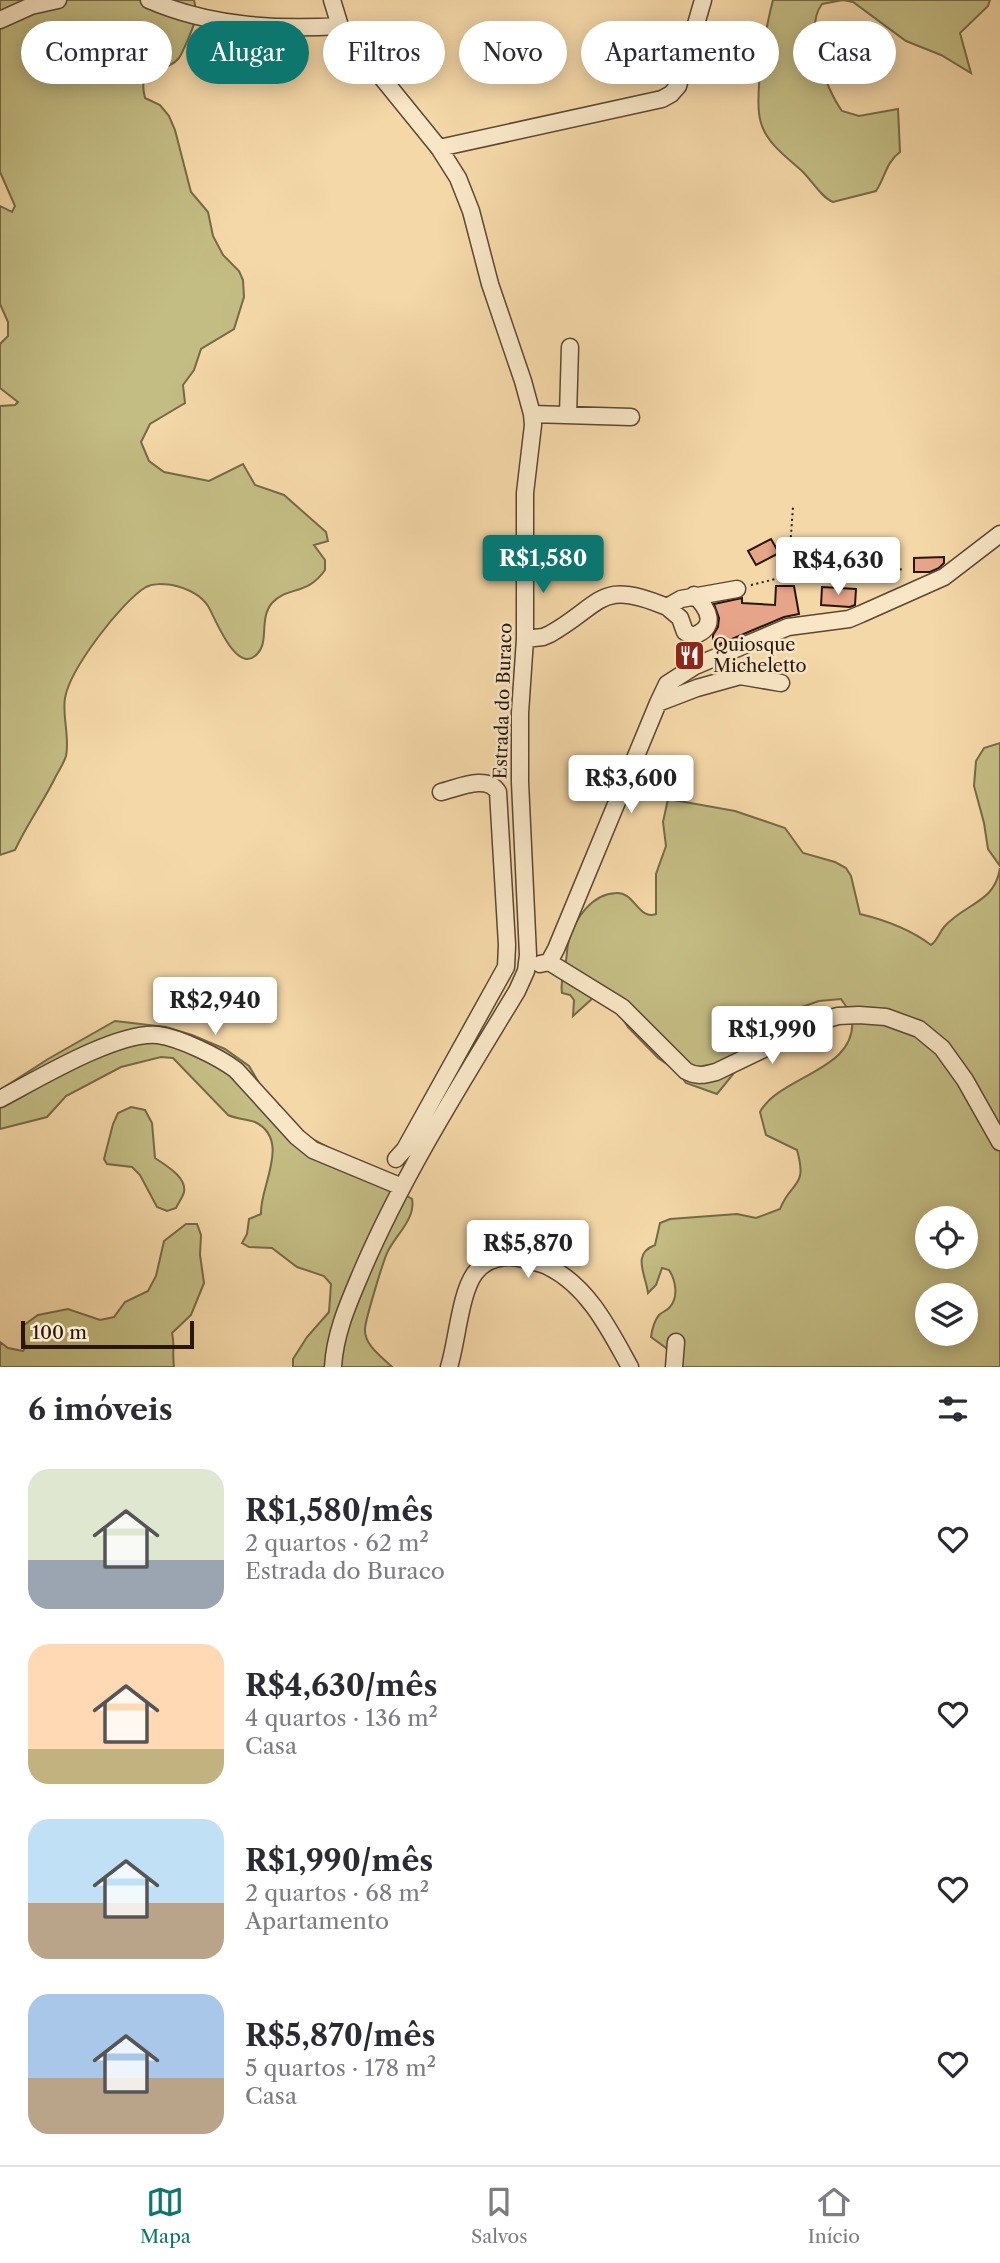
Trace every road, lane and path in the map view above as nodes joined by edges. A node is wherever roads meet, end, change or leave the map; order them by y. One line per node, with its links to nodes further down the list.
1 (58, 0): 5 (street)
2 (149, 0): 7 (street)
3 (332, 0): 6 (street, Estrada do Buraco)
4 (703, 0): 9 (street)
5 (0, 20)
6 (338, 21)
7 (323, 27)
8 (387, 84): 9 (street, Estrada do Buraco)
9 (439, 148): 11 (street, Estrada do Buraco)
10 (570, 347): 12 (street)
11 (532, 414): 12 (street); 21 (street, Estrada do Buraco)
12 (568, 415): 13 (street)
13 (631, 417)
14 (793, 507): 17 (path)
15 (1000, 534): 23 (street)
16 (904, 569): 17 (path)
17 (788, 576): 18 (path)
18 (737, 589): 19 (street)
19 (694, 595): 20 (street); 20 (street)
20 (667, 607): 21 (street)
21 (525, 639): 25 (street, Estrada do Buraco)
22 (781, 683): 23 (street)
23 (659, 703): 26 (street)
24 (441, 792): 27 (street)
25 (527, 961): 26 (street); 28 (street, Estrada do Buraco)
26 (550, 962): 30 (street)
27 (471, 1030): 28 (street); 31 (street)
28 (488, 1040): 32 (street, Estrada do Buraco)
29 (0, 1099): 32 (street)
30 (1000, 1142)
31 (396, 1159)
32 (402, 1187): 34 (street, Estrada do Buraco)
33 (676, 1342): 37 (street)
34 (334, 1367)
35 (449, 1367): 36 (street)
36 (629, 1367)
37 (674, 1367)

